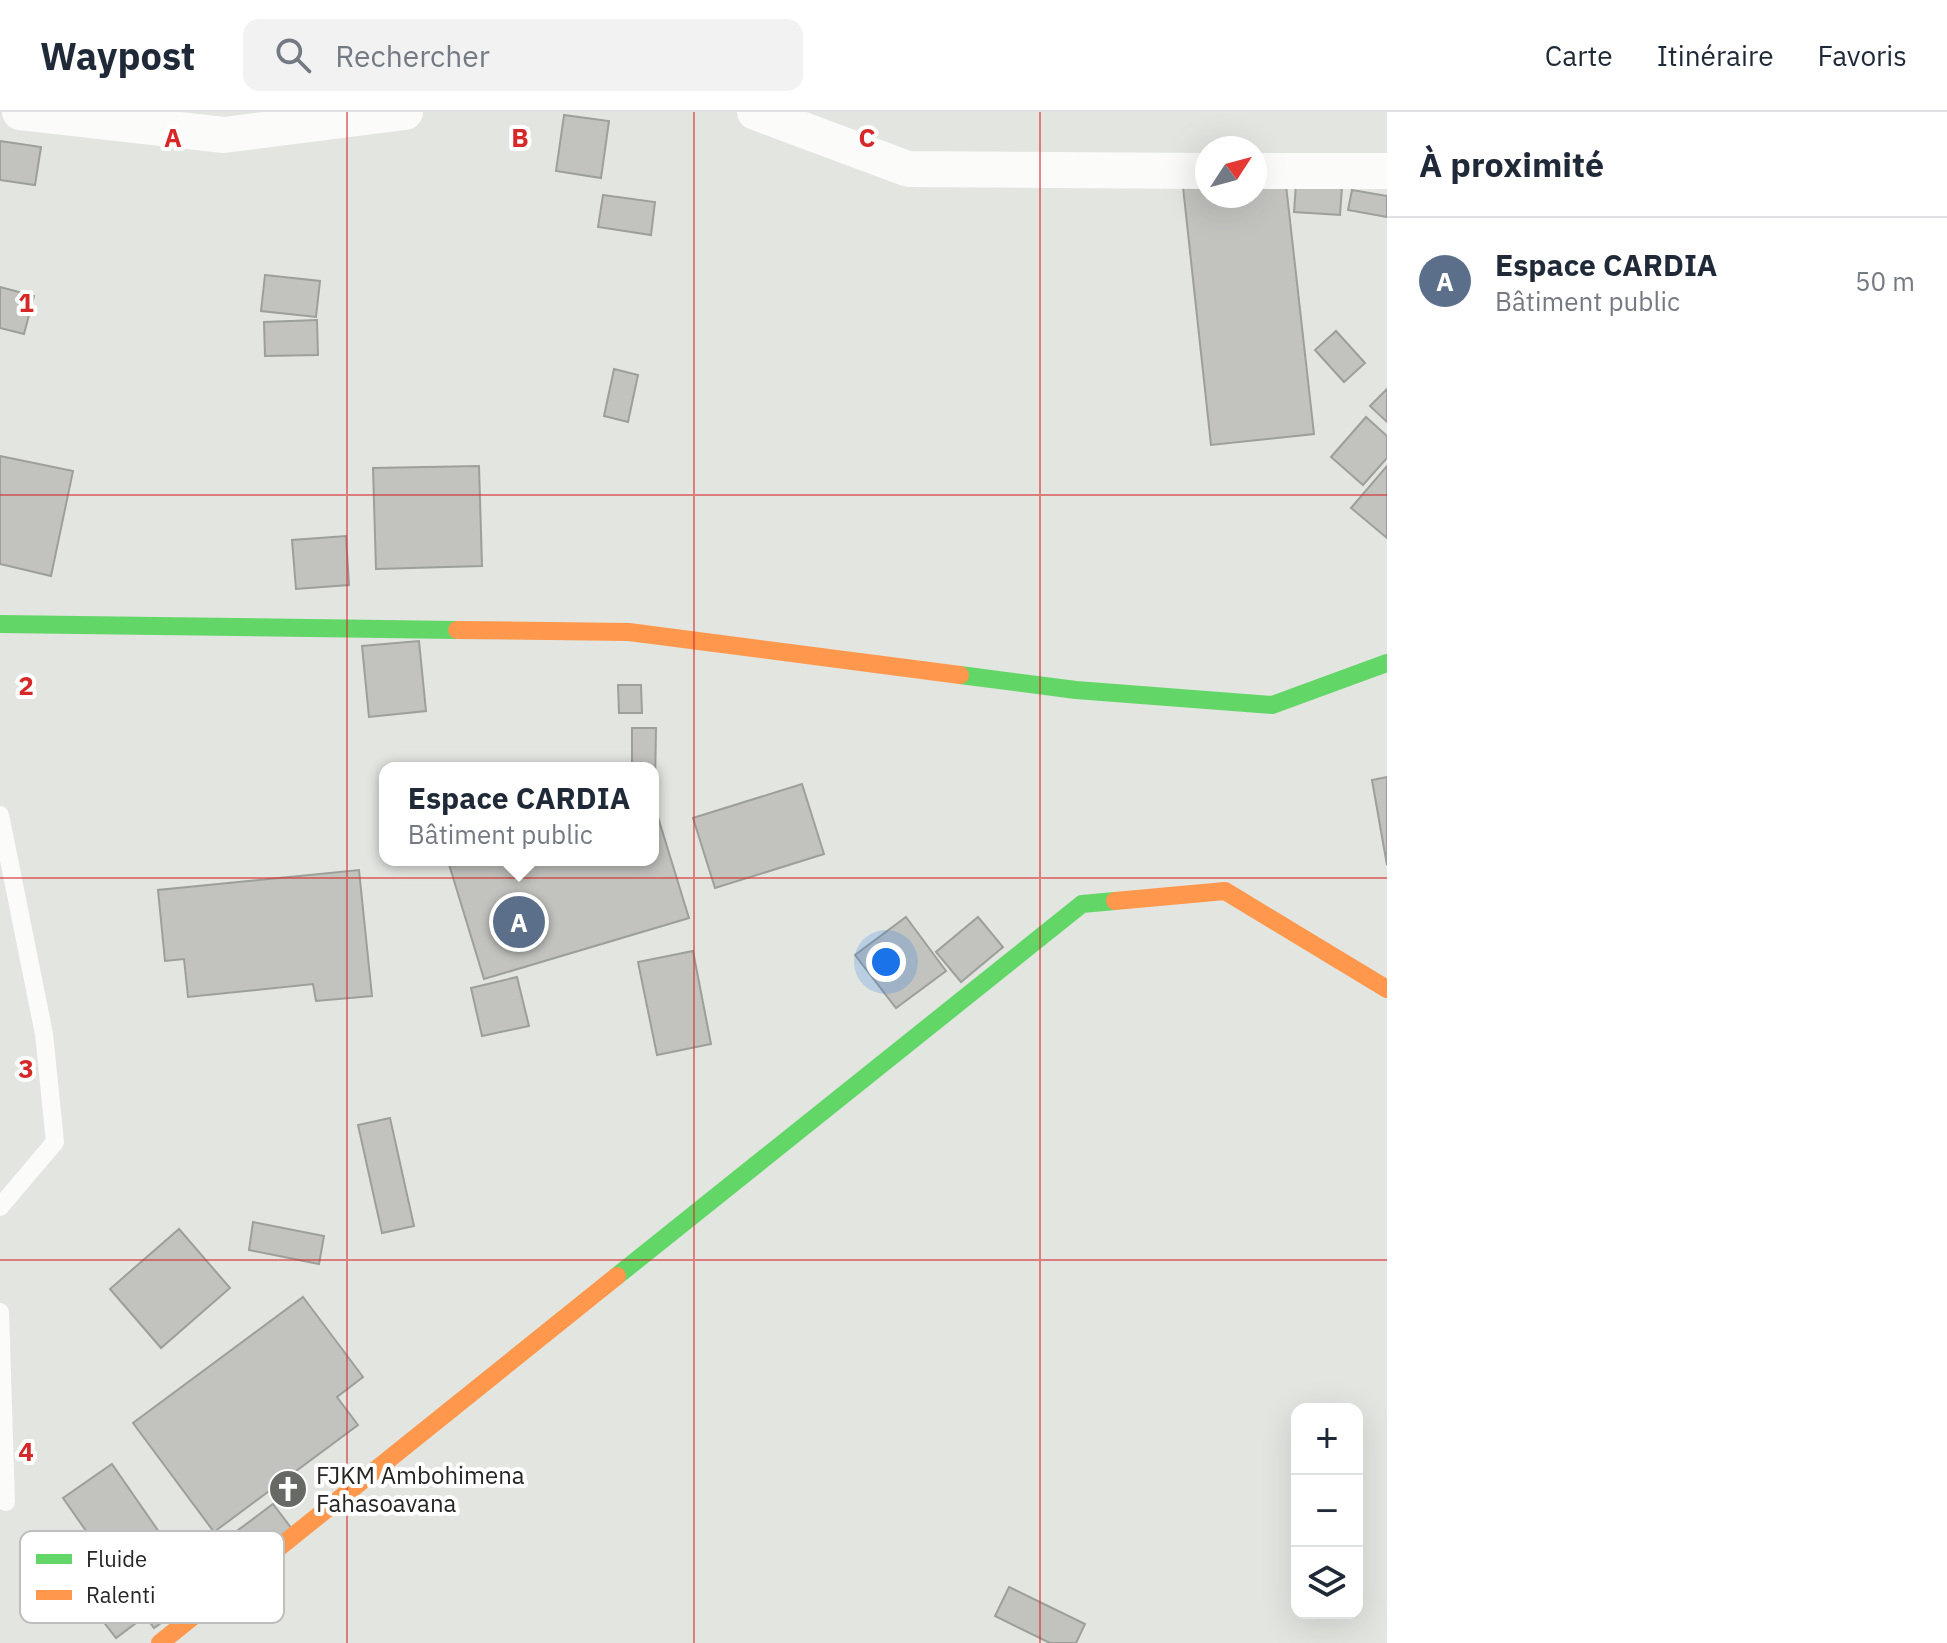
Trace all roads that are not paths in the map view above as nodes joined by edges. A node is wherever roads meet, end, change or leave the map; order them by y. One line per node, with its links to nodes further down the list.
1 (20, 112): 2 (street)
2 (405, 112)
3 (755, 112): 4 (street)
4 (1195, 171)
5 (1267, 171): 6 (street)
6 (1387, 171)
7 (0, 624): 8 (street)
8 (1387, 663)
9 (0, 815): 11 (lane)
10 (1387, 989): 14 (street)
11 (0, 1207)
12 (0, 1312): 13 (lane)
13 (6, 1502)
14 (284, 1544)
15 (185, 1623): 16 (street)
16 (160, 1643)

